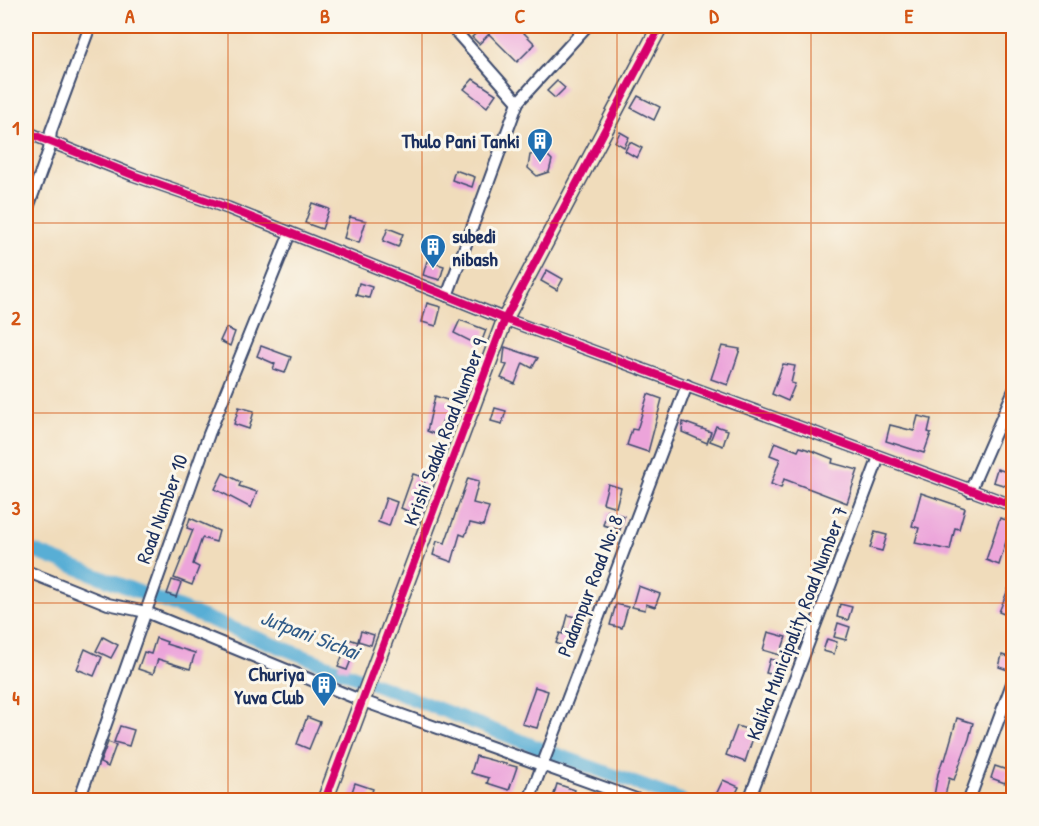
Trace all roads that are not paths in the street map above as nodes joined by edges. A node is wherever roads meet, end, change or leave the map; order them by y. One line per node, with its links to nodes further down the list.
1 (90, 26): 7 (street)
2 (451, 26): 5 (street)
3 (587, 26): 5 (street)
4 (660, 26): 11 (street, Krishi Sadak Road Number 9)
5 (518, 102): 10 (street)
6 (26, 132): 7 (street)
7 (50, 141): 8 (street); 9 (street)
8 (26, 213)
9 (290, 233): 10 (street); 18 (street, Road Number 10)
10 (447, 296): 11 (street)
11 (505, 319): 12 (street); 20 (street, Krishi Sadak Road Number 9)
12 (687, 385): 14 (street); 21 (street, Padampur Road No: 8)
13 (1014, 390): 15 (street)
14 (879, 457): 15 (street); 26 (street, Kalika Municipality Road Number 7)
15 (970, 491): 16 (street)
16 (1014, 506)
17 (26, 571): 18 (street)
18 (146, 612): 20 (street); 22 (street, Road Number 10)
19 (1014, 678): 27 (street)
20 (360, 700): 21 (street); 23 (street, Krishi Sadak Road Number 9)
21 (542, 764): 24 (street, Padampur Road No: 8); 25 (street)
22 (79, 801)
23 (324, 801)
24 (529, 801)
25 (639, 801)
26 (749, 801)
27 (969, 801)

